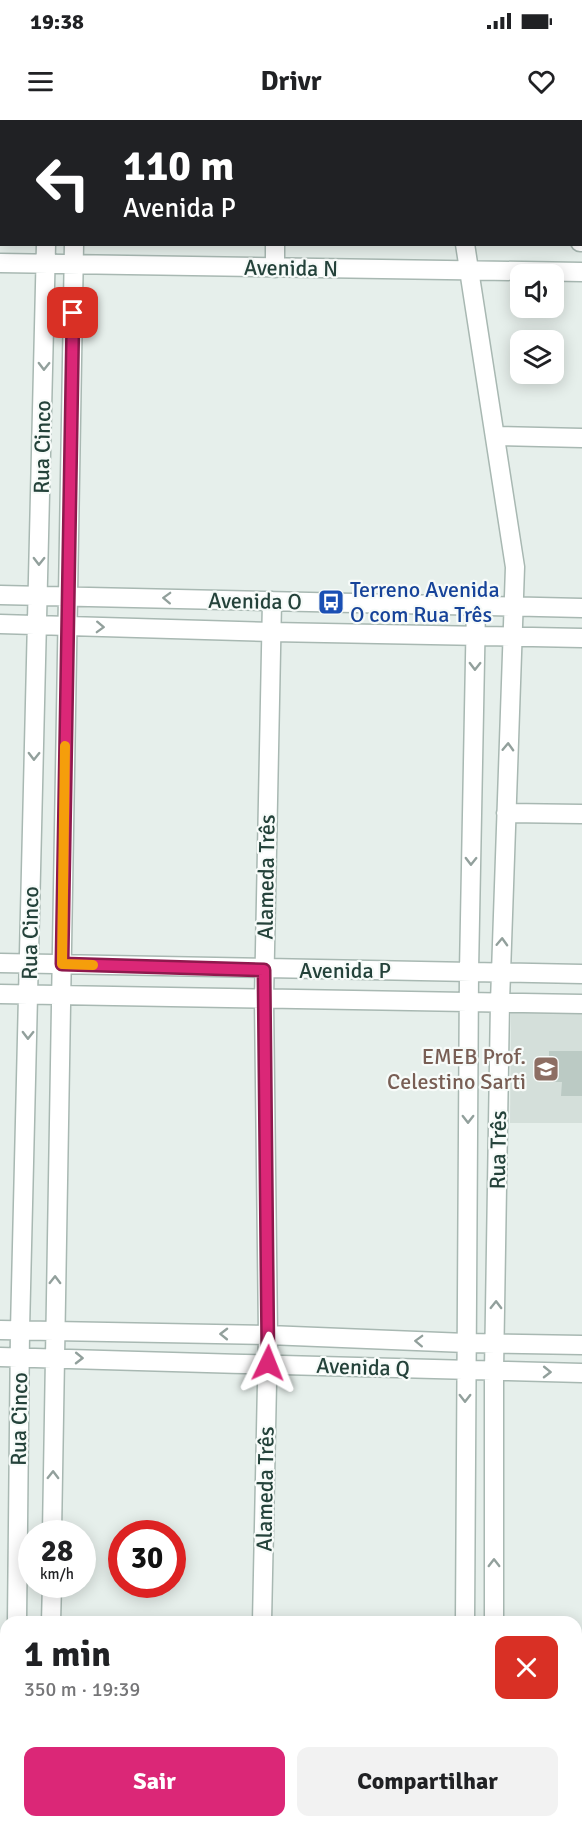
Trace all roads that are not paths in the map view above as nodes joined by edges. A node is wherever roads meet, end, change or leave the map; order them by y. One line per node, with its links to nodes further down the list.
1 (46, 246): 6 (street, Rua Cinco)
2 (74, 246): 7 (street, Rua Cinco)
3 (275, 246): 8 (street)
4 (465, 246): 9 (street, Rua Três)
5 (0, 263): 6 (street, Avenida N)
6 (46, 265): 7 (street, Avenida N); 14 (street, Rua Cinco, one-way to 14)
7 (74, 265): 8 (street, Avenida N); 15 (street, Rua Cinco)
8 (275, 268): 9 (street, Avenida N)
9 (470, 271): 10 (street, Avenida N); 11 (street, Rua Três)
10 (582, 272)
11 (495, 436): 12 (street); 18 (street, Rua Três)
12 (582, 438)
13 (0, 595): 14 (street, Avenida O)
14 (38, 596): 15 (street, Avenida O); 21 (street, Rua Cinco)
15 (68, 596): 16 (street, Avenida O, one-way to 15); 22 (street, Rua Cinco)
16 (272, 601): 17 (street, Avenida O); 23 (street, Alameda Três)
17 (476, 607): 18 (street, Avenida O); 24 (street, Rua Três)
18 (514, 608): 19 (street, Avenida O); 25 (street, Rua Três)
19 (582, 609)
20 (0, 624): 21 (street, Avenida O)
21 (38, 624): 22 (street, Avenida O); 30 (street, Rua Cinco, one-way to 30)
22 (68, 626): 23 (street, Avenida O, one-way to 23); 31 (street, Rua Cinco)
23 (272, 632): 24 (street, Avenida O); 33 (street, Alameda Três)
24 (475, 635): 25 (street, Avenida O); 34 (street, Rua Três, one-way to 34)
25 (513, 636): 26 (street, Avenida O); 27 (street, Rua Três, one-way to 25)
26 (582, 638)
27 (506, 813): 28 (street); 35 (street, Rua Três, one-way to 27)
28 (582, 814)
29 (0, 963): 30 (street, Avenida P)
30 (29, 963): 31 (street, Avenida P); 38 (street, Rua Cinco)
31 (62, 964): 32 (street, Avenida P); 39 (street, Rua Cinco)
32 (159, 967): 33 (street, Avenida P); 40 (street)
33 (264, 970): 34 (street, Avenida P); 41 (street, Alameda Três)
34 (469, 971): 35 (street, Avenida P); 43 (street, Rua Três)
35 (501, 973): 36 (street, Avenida P); 42 (street, Rua Três)
36 (582, 975)
37 (0, 994): 38 (street, Avenida P)
38 (29, 994): 39 (street, Avenida P); 46 (street, Rua Cinco, one-way to 46)
39 (60, 996): 40 (street, Avenida P); 47 (street, Rua Cinco, one-way to 39)
40 (157, 997): 41 (street, Avenida P)
41 (264, 999): 43 (street, Avenida P); 48 (street, Alameda Três)
42 (500, 1002): 43 (street, Avenida P); 44 (street, Avenida P); 50 (street, Rua Três, one-way to 42)
43 (469, 1003): 49 (street, Rua Três, one-way to 49)
44 (582, 1004)
45 (0, 1330): 46 (street, Avenida Q)
46 (20, 1330): 47 (street, Avenida Q); 53 (street, Rua Cinco)
47 (54, 1331): 48 (street, Avenida Q, one-way to 47); 54 (street, Rua Cinco)
48 (268, 1335): 49 (street, Avenida Q, one-way to 48); 55 (street, Alameda Três)
49 (466, 1343): 50 (street, Avenida Q); 56 (street, Rua Três)
50 (496, 1344): 51 (street, Avenida Q); 57 (street, Rua Três)
51 (582, 1345)
52 (0, 1357): 53 (street, Avenida Q)
53 (20, 1357): 54 (street, Avenida Q); 61 (street, Rua Cinco)
54 (54, 1358): 55 (street, Avenida Q, one-way to 55); 59 (street, Rua Cinco, one-way to 54)
55 (268, 1363): 56 (street, Avenida Q); 63 (street, Alameda Três)
56 (465, 1371): 57 (street, Avenida Q); 64 (street, Rua Três, one-way to 64)
57 (495, 1371): 58 (street, Avenida Q, one-way to 58); 65 (street, Rua Três, one-way to 57)
58 (582, 1373)
59 (52, 1520)
60 (52, 1598): 62 (street)
61 (17, 1616)
62 (51, 1616)
63 (262, 1616)
64 (465, 1616)
65 (494, 1616)

